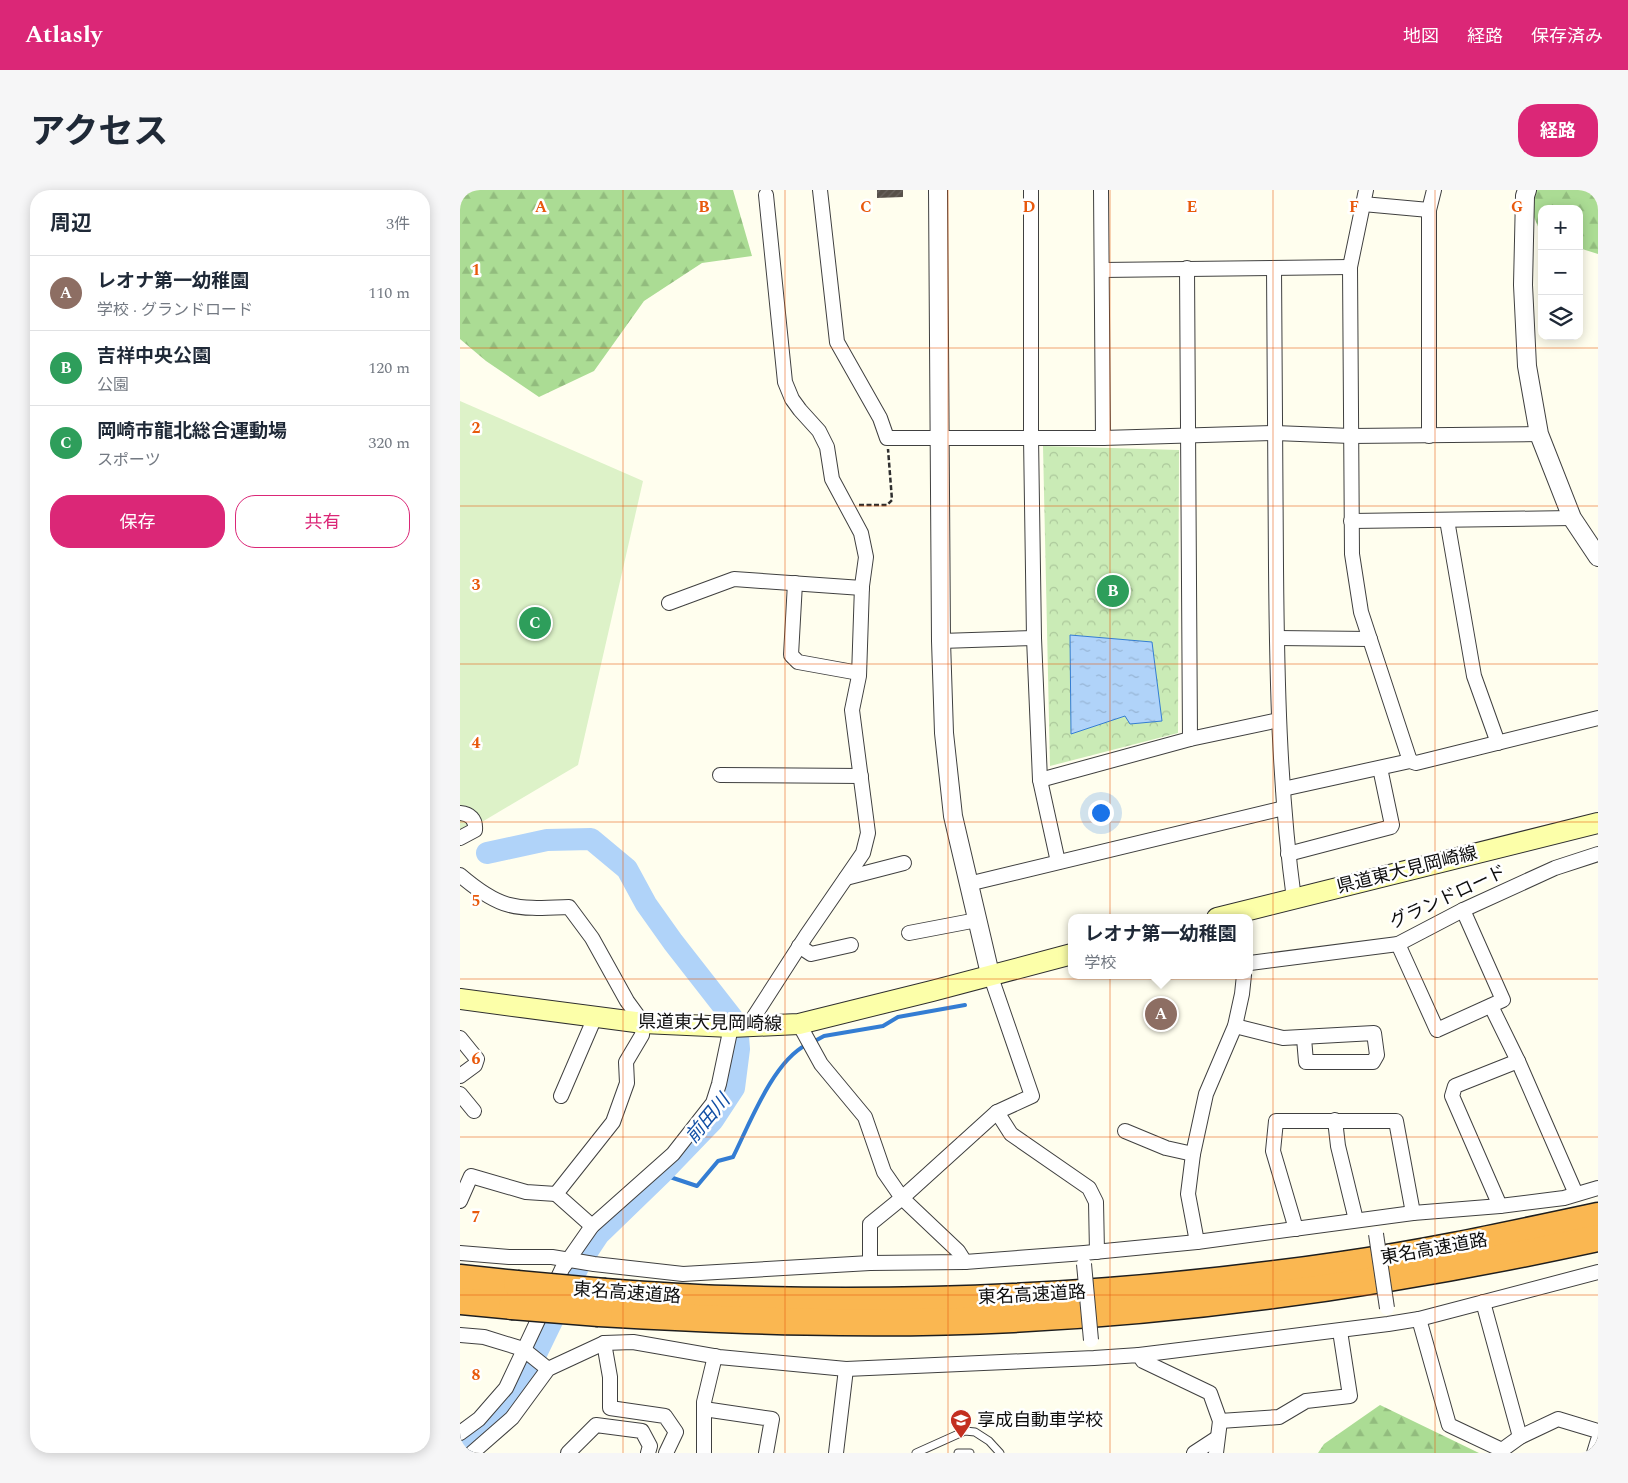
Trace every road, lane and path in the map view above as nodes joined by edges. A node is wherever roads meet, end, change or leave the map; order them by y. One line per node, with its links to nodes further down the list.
1 (820, 190): 21 (street)
2 (938, 190): 22 (street)
3 (1031, 190): 20 (street)
4 (1101, 190): 14 (street)
5 (1366, 190): 9 (street)
6 (1434, 190): 10 (street)
7 (1527, 190): 16 (street)
8 (766, 195): 24 (street)
9 (1363, 204): 10 (street); 11 (street)
10 (1429, 210): 19 (street)
11 (1350, 267): 13 (street); 18 (street)
12 (1188, 268): 13 (street); 14 (street); 17 (street)
13 (1274, 268): 15 (street)
14 (1102, 270): 23 (street)
15 (1275, 434): 17 (street); 18 (street); 33 (street)
16 (1539, 434): 19 (street); 25 (street)
17 (1189, 435): 23 (street); 39 (street)
18 (1351, 436): 19 (street); 27 (street)
19 (1429, 436)
20 (1032, 437): 22 (street); 23 (street); 32 (street)
21 (887, 438): 22 (street); 24 (path)
22 (941, 438): 35 (street)
23 (1103, 438)
24 (845, 504): 30 (street)
25 (1572, 518): 26 (street); 28 (street)
26 (1447, 520): 27 (street); 40 (street)
27 (1352, 521): 34 (street)
28 (1598, 557)
29 (795, 583): 30 (street); 31 (street); 36 (street)
30 (862, 588): 36 (street)
31 (669, 603)
32 (1034, 638): 35 (street); 45 (street)
33 (1277, 638): 34 (street); 38 (street)
34 (1370, 639): 41 (street)
35 (941, 641): 57 (street)
36 (859, 673): 44 (street)
37 (1598, 718): 40 (street)
38 (1279, 720): 39 (street); 46 (street)
39 (1190, 739): 45 (street)
40 (1498, 743): 41 (street)
41 (1410, 761): 42 (street)
42 (1380, 768): 46 (street); 51 (street)
43 (720, 775): 44 (street)
44 (862, 776): 56 (street)
45 (1040, 780): 53 (street)
46 (1283, 789): 47 (street)
47 (1284, 808): 51 (street); 53 (street)
48 (460, 813): 50 (street)
49 (1598, 823): 58 (main road, 県道東大見岡崎線)
50 (460, 838)
51 (1288, 854): 58 (street)
52 (1598, 854): 59 (street, グランドロード)
53 (1058, 862): 57 (street)
54 (904, 863): 56 (street)
55 (460, 875): 73 (street)
56 (846, 878): 65 (street)
57 (968, 884): 61 (street)
58 (1294, 899): 60 (main road, 県道東大見岡崎線)
59 (1464, 910): 63 (street, グランドロード); 71 (street)
60 (1232, 914)
61 (977, 920): 62 (street); 68 (street)
62 (909, 934)
63 (1398, 944): 67 (street, グランドロード); 71 (street)
64 (851, 945): 65 (street)
65 (800, 946): 75 (street)
66 (1068, 955): 68 (main road, 県道東大見岡崎線)
67 (1253, 962)
68 (990, 974): 74 (main road, 県道東大見岡崎線); 84 (street)
69 (1243, 979): 76 (street)
70 (460, 999): 72 (main road, 県道東大見岡崎線)
71 (1491, 1006): 79 (street)
72 (595, 1017): 73 (main road, 県道東大見岡崎線); 82 (street)
73 (643, 1024): 75 (main road, 県道東大見岡崎線); 89 (street)
74 (799, 1024): 75 (main road, 県道東大見岡崎線); 91 (street)
75 (740, 1026): 98 (street)
76 (1234, 1026): 78 (street); 87 (street)
77 (460, 1038): 80 (street)
78 (1304, 1038): 78 (street)
79 (1518, 1061): 90 (street); 93 (street)
80 (460, 1076)
81 (460, 1094): 83 (street)
82 (561, 1096)
83 (474, 1111)
84 (997, 1112): 91 (street); 103 (street)
85 (1335, 1120): 94 (street); 97 (street); 99 (street)
86 (1126, 1131): 87 (street)
87 (1193, 1154): 101 (street)
88 (1598, 1188): 90 (street)
89 (556, 1194): 92 (street); 98 (street)
90 (1576, 1194): 93 (street)
91 (902, 1198): 105 (street); 106 (street)
92 (460, 1201)
93 (1500, 1206): 94 (street)
94 (1413, 1213): 96 (street)
95 (1598, 1216): 112 (highway, 東名高速道路)
96 (1373, 1219): 97 (street); 114 (street, bridge)
97 (1356, 1220): 99 (street)
98 (592, 1226): 104 (street)
99 (1296, 1229): 101 (street)
100 (1598, 1238): 112 (highway, 東名高速道路)
101 (1197, 1242): 103 (street)
102 (460, 1253): 104 (street)
103 (1088, 1256): 105 (street); 121 (street, bridge)
104 (569, 1260): 106 (street); 118 (street)
105 (965, 1262): 106 (street)
106 (870, 1263)
107 (1598, 1272): 111 (street)
108 (460, 1278): 109 (highway, 東名高速道路)
109 (514, 1295): 110 (highway, 東名高速道路); 112 (highway, 東名高速道路, bridge)
110 (460, 1301)
111 (1483, 1302): 113 (street); 128 (street)
112 (602, 1303)
113 (1419, 1319): 114 (street); 131 (street)
114 (1388, 1324): 115 (street)
115 (1340, 1331): 119 (street); 125 (street)
116 (460, 1335): 118 (street)
117 (604, 1343): 120 (street); 122 (street); 135 (street)
118 (523, 1349): 122 (street); 127 (street)
119 (1139, 1354): 121 (street); 125 (street)
120 (715, 1356): 123 (street); 124 (street)
121 (1094, 1358): 123 (street)
122 (548, 1369): 132 (street)
123 (846, 1369): 138 (street)
124 (704, 1409): 136 (street); 137 (street)
125 (1220, 1421): 129 (street)
126 (1598, 1431): 128 (street)
127 (460, 1433)
128 (1520, 1436): 131 (street)
129 (1217, 1438): 143 (street); 144 (street)
130 (1598, 1440): 145 (street)
131 (1502, 1452)
132 (472, 1453)
133 (568, 1453): 134 (street)
134 (648, 1453)
135 (666, 1453)
136 (704, 1453)
137 (766, 1453)
138 (836, 1453)
139 (916, 1453): 142 (lane)
140 (958, 1453): 141 (lane)
141 (970, 1453)
142 (1000, 1453)
143 (1194, 1453)
144 (1216, 1453)
145 (1594, 1453)

